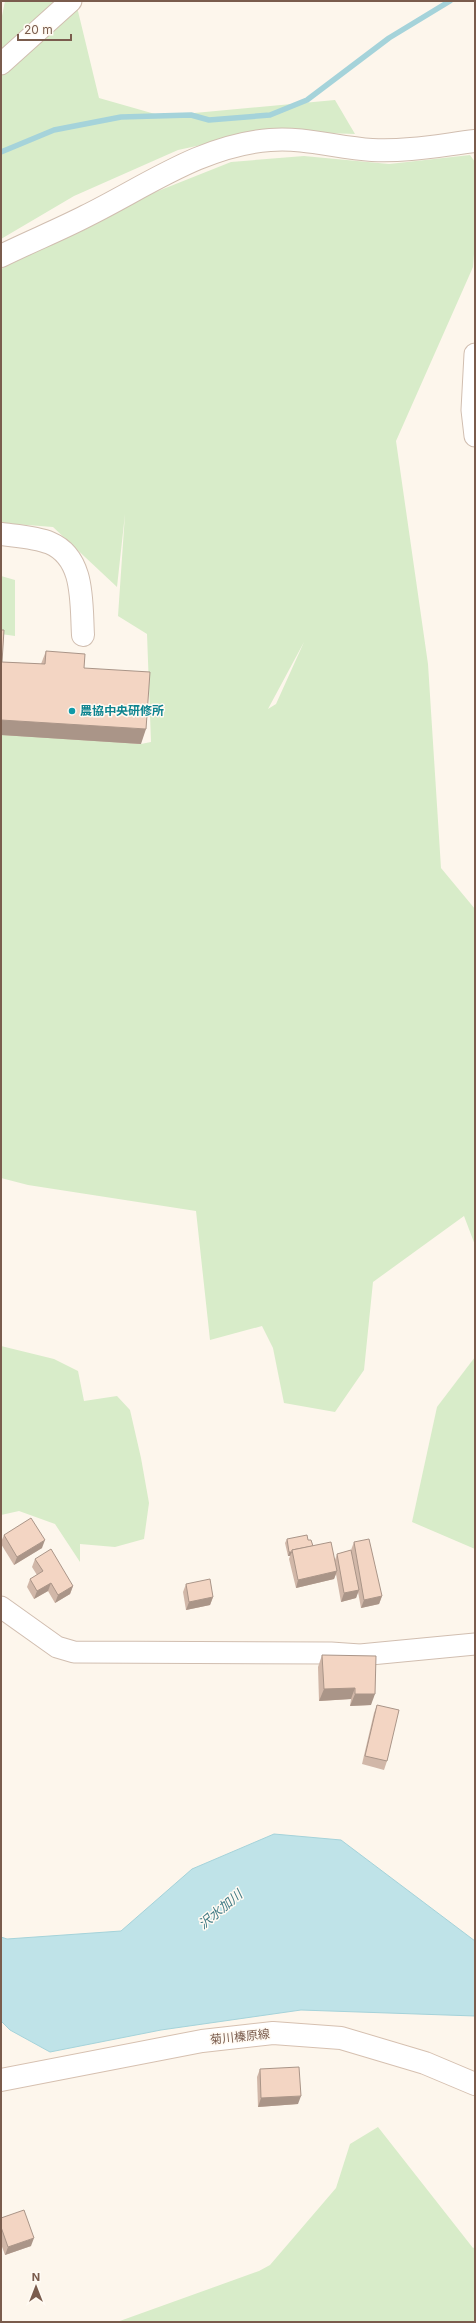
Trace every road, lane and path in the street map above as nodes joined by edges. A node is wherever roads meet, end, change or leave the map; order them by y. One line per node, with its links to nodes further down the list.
1 (71, 1): 2 (street)
2 (1, 64)
3 (475, 141): 4 (street)
4 (1, 256)
5 (475, 354): 6 (street)
6 (473, 410): 7 (street)
7 (475, 436)
8 (1, 534): 9 (street)
9 (83, 635)
10 (1, 1607): 11 (street)
11 (475, 1644)
12 (1, 2080): 13 (street, 菊川榛原線)
13 (475, 2084)

